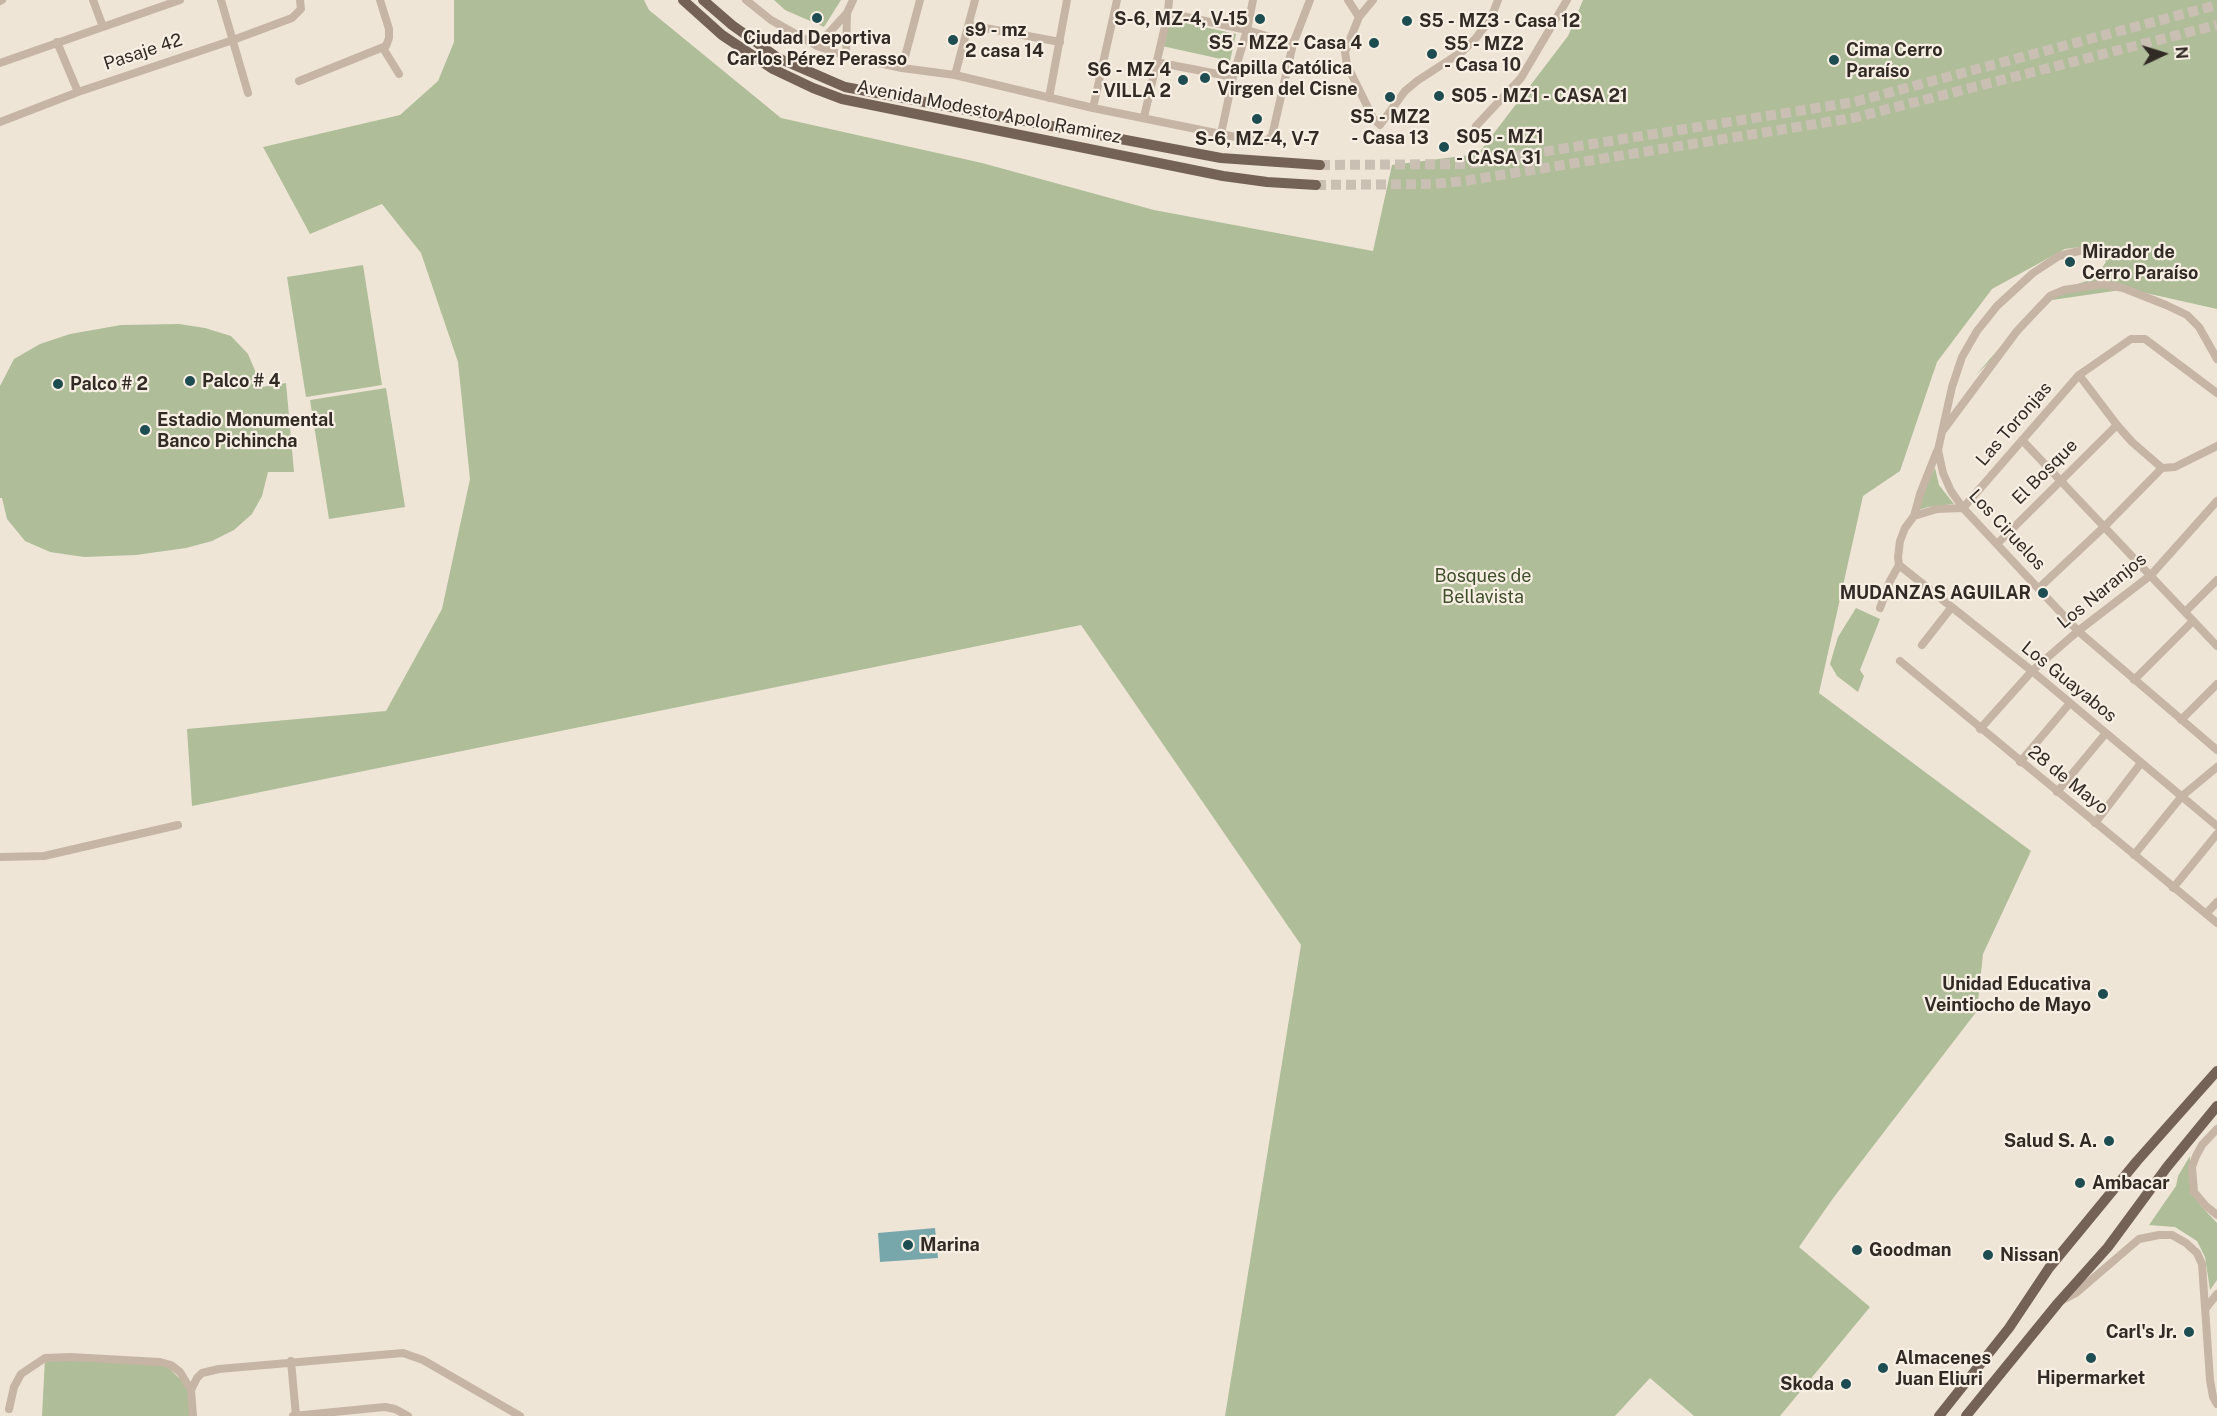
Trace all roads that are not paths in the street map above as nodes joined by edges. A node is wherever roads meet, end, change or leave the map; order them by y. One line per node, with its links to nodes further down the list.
1 (93, 0): 25 (street)
2 (180, 0): 25 (street)
3 (221, 0): 27 (street)
4 (300, 0): 27 (street, Pasaje 42)
5 (380, 0): 32 (street)
6 (683, 0): 51 (main road, Avenida Modesto Apolo Ramirez)
7 (703, 0): 49 (main road, Avenida Modesto Apolo Ramirez)
8 (746, 0): 31 (street)
9 (853, 0): 21 (street)
10 (920, 0): 36 (street)
11 (975, 0): 24 (street)
12 (1067, 0): 29 (street)
13 (1117, 0): 44 (street)
14 (1169, 0): 22 (street)
15 (1253, 0): 26 (street)
16 (1310, 0): 30 (street)
17 (1348, 0): 23 (street)
18 (1373, 0): 23 (street)
19 (1497, 0): 23 (street)
20 (1567, 0): 47 (street)
21 (847, 13): 31 (street); 33 (street)
22 (1168, 13): 26 (street); 34 (street)
23 (1359, 17)
24 (969, 26): 29 (street); 38 (street)
25 (103, 27): 28 (street)
26 (1247, 30): 30 (street); 39 (street)
27 (233, 40): 41 (street, Pasaje 42); 42 (street)
28 (57, 42): 35 (street); 41 (street)
29 (1060, 42): 43 (street)
30 (1293, 44): 48 (street)
31 (817, 46): 33 (street)
32 (383, 48): 37 (street); 40 (street)
33 (846, 56): 36 (street)
34 (1156, 62): 39 (street); 45 (street)
35 (0, 63)
36 (902, 68): 38 (street)
37 (399, 74)
38 (955, 75): 43 (street)
39 (1233, 77): 48 (street)
40 (298, 81)
41 (78, 92): 46 (street, Pasaje 42)
42 (248, 93)
43 (1049, 98): 44 (street)
44 (1093, 108): 45 (street)
45 (1144, 117): 48 (street)
46 (0, 122)
47 (1476, 126)
48 (1221, 134)
49 (1268, 163): 50 (main road, Avenida Modesto Apolo Ramirez); 51 (main road)
50 (1320, 165)
51 (1267, 182): 52 (main road, Avenida Modesto Apolo Ramirez)
52 (1316, 185)
53 (2086, 249): 58 (street, Los Ciruelos)
54 (2217, 359): 58 (street)
55 (2079, 375): 56 (street, Las Toronjas); 57 (street); 59 (street, Las Toronjas)
56 (2217, 393)
57 (2117, 425): 62 (street); 63 (street, El Bosque)
58 (1942, 433): 61 (street, Los Ciruelos)
59 (2022, 440): 63 (street); 65 (street, Las Toronjas)
60 (2217, 446): 62 (street)
61 (1938, 450): 65 (street, Los Ciruelos); 66 (street)
62 (2162, 468): 67 (street)
63 (2060, 479): 67 (street); 68 (street, El Bosque)
64 (2217, 501): 70 (street, Los Naranjos)
65 (1963, 508): 66 (street); 68 (street, Los Ciruelos)
66 (1914, 516): 69 (street)
67 (2105, 526): 70 (street); 72 (street)
68 (1997, 543): 72 (street, Los Ciruelos)
69 (1899, 565): 73 (street); 74 (street, Los Guayabos)
70 (2151, 575): 75 (street); 77 (street, Los Naranjos)
71 (2217, 580): 75 (street)
72 (2039, 588): 77 (street, Los Ciruelos)
73 (1880, 608)
74 (1951, 608): 78 (street); 81 (street, Los Guayabos)
75 (2185, 612): 76 (street)
76 (2193, 621): 79 (street); 82 (street)
77 (2078, 631): 81 (street, Los Naranjos); 82 (street, Los Ciruelos)
78 (1922, 645)
79 (2217, 646)
80 (1900, 661): 86 (street, 28 de Mayo)
81 (2032, 671): 84 (street, Los Guayabos); 86 (street, Los Naranjos)
82 (2134, 680): 85 (street, Los Ciruelos)
83 (2217, 684): 85 (street)
84 (2070, 704): 87 (street, Los Guayabos); 89 (street)
85 (2181, 720): 88 (street, Los Ciruelos)
86 (1980, 729): 89 (street, 28 de Mayo)
87 (2106, 733): 90 (street, Los Guayabos); 92 (street)
88 (2217, 750)
89 (2020, 762): 92 (street, 28 de Mayo)
90 (2141, 763): 93 (street, Los Guayabos); 94 (street)
91 (2217, 767): 93 (street)
92 (2057, 792): 94 (street, 28 de Mayo)
93 (2182, 796): 96 (street, Los Guayabos); 98 (street)
94 (2095, 823): 98 (street, 28 de Mayo)
95 (178, 825): 99 (street)
96 (2217, 826)
97 (2217, 834): 100 (street)
98 (2134, 855): 100 (street, 28 de Mayo)
99 (0, 856)
100 (2173, 888): 102 (street, 28 de Mayo)
101 (2217, 902): 102 (street)
102 (2206, 914): 103 (street, 28 de Mayo)
103 (2217, 923)
104 (2217, 1071): 119 (main road)
105 (2217, 1106): 109 (main road)
106 (2217, 1129): 107 (street)
107 (2217, 1215)
108 (2217, 1294): 110 (street)
109 (2058, 1303): 110 (street); 120 (main road)
110 (2206, 1308): 113 (street)
111 (291, 1361): 112 (street); 116 (street); 118 (street)
112 (191, 1390): 114 (street); 115 (street)
113 (2217, 1404)
114 (9, 1409)
115 (193, 1416)
116 (294, 1416): 117 (street)
117 (408, 1416)
118 (520, 1416)
119 (1939, 1416)
120 (1966, 1416)

